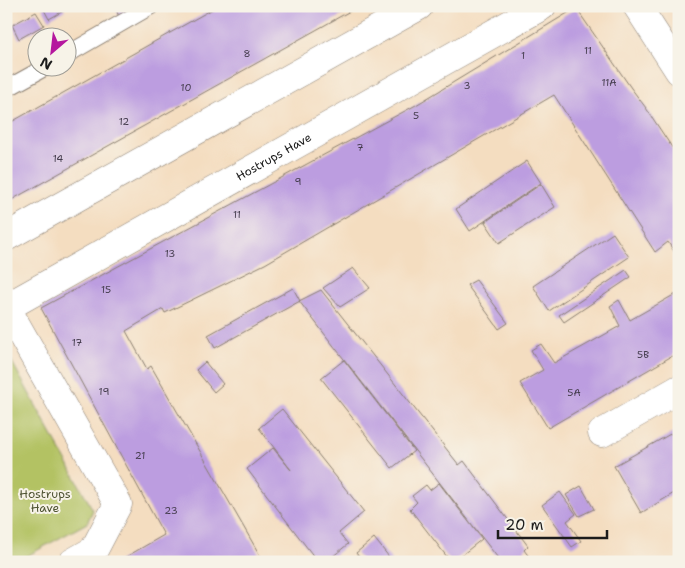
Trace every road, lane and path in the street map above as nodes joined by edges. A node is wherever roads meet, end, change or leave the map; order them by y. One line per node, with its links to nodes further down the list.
1 (151, 6): 5 (lane)
2 (419, 6): 9 (street)
3 (542, 6): 10 (street, Hostrups Have)
4 (637, 6): 6 (street)
5 (78, 48)
6 (679, 71)
7 (28, 77): 8 (lane)
8 (6, 89)
9 (6, 237)
10 (6, 307): 13 (street, Hostrups Have)
11 (679, 389): 12 (street)
12 (602, 433)
13 (73, 562)

